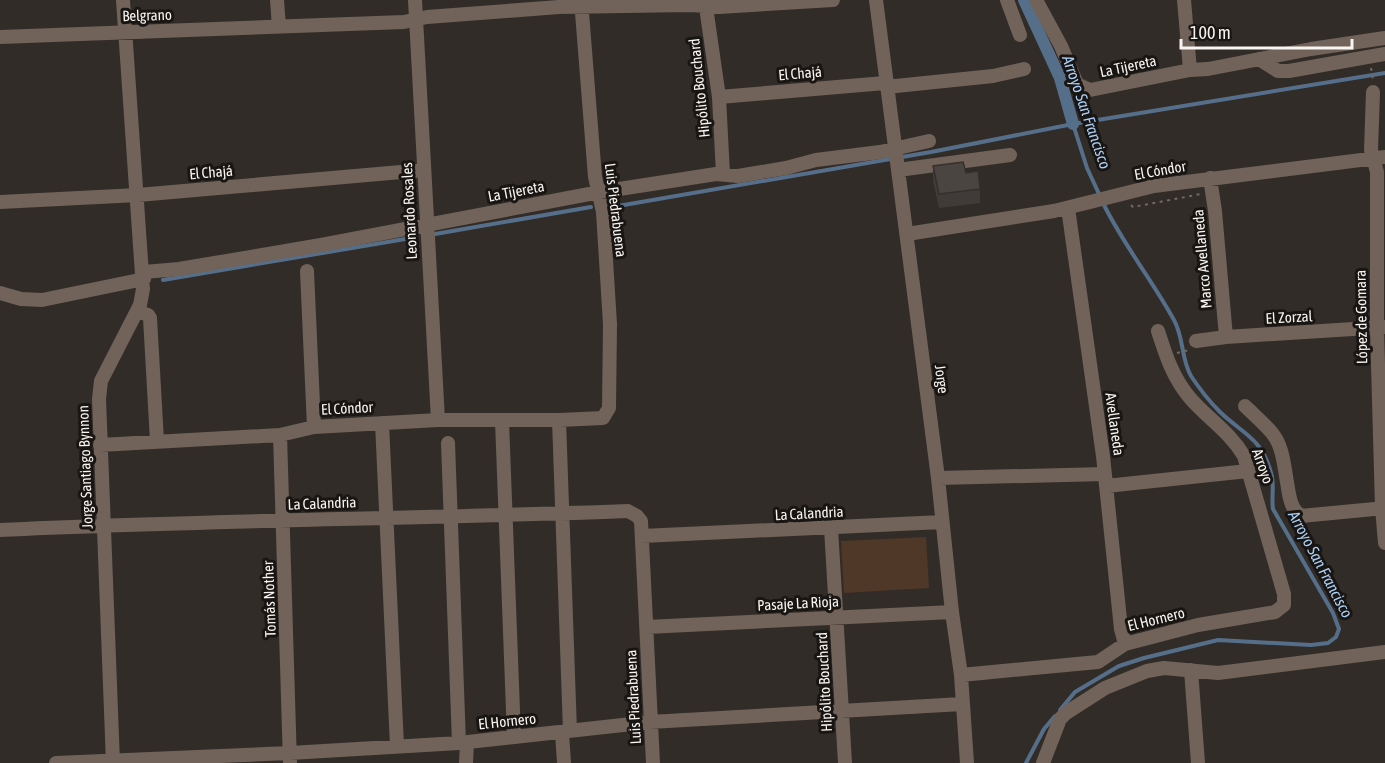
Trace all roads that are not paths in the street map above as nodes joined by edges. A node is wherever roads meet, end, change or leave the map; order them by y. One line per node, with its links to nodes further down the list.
1 (123, 0): 13 (street, Jorge Santiago Bynnon)
2 (277, 0): 12 (street)
3 (415, 0): 11 (street, Leonardo Rosales)
4 (833, 0): 10 (street, Belgrano)
5 (876, 0): 21 (street, Jorge)
6 (1007, 0): 14 (street)
7 (1036, 0): 20 (street, La Tijereta)
8 (1184, 0): 20 (street)
9 (581, 3): 10 (street, Belgrano); 11 (street, Belgrano); 31 (street, Luis Piedrabuena)
10 (706, 3): 23 (street, Hipólito Bouchard)
11 (416, 20): 12 (street, Belgrano); 28 (street, Leonardo Rosales)
12 (279, 27): 13 (street, Belgrano)
13 (125, 32): 15 (street, Belgrano); 32 (street, Jorge Santiago Bynnon)
14 (1020, 35)
15 (0, 37)
16 (1385, 38): 18 (street, La Tijereta)
17 (1385, 54): 18 (street)
18 (1259, 59): 20 (street, La Tijereta)
19 (1024, 69): 21 (street, El Chajá)
20 (1190, 70)
21 (886, 85): 23 (street, El Chajá); 27 (street, Jorge)
22 (1373, 85): 26 (street, López de Gomara)
23 (718, 97): 29 (street, Hipólito Bouchard)
24 (929, 141): 27 (street)
25 (1010, 155): 27 (street)
26 (1379, 158): 30 (street, El Cóndor); 41 (street, López de Gomara)
27 (896, 159): 29 (street, La Tijereta); 36 (street, Jorge)
28 (424, 170): 32 (street, El Chajá); 35 (street, Leonardo Rosales)
29 (723, 174): 31 (street, La Tijereta)
30 (1211, 185): 34 (street, El Cóndor); 43 (street, Marco Avellaneda)
31 (600, 192): 35 (street, La Tijereta); 46 (street, Luis Piedrabuena)
32 (138, 195): 33 (street, El Chajá); 38 (street, Jorge Santiago Bynnon)
33 (0, 202)
34 (1075, 207): 36 (street, El Cóndor); 58 (street, Avellaneda)
35 (426, 225): 38 (street, La Tijereta); 47 (street, Leonardo Rosales)
36 (907, 234): 57 (street, Jorge)
37 (307, 271): 51 (street)
38 (144, 275): 39 (street, La Tijereta); 40 (street, Jorge Santiago Bynnon)
39 (0, 293)
40 (137, 311): 53 (street); 55 (street, Jorge Santiago Bynnon)
41 (1381, 328): 43 (street, El Zorzal); 59 (street, López de Gomara)
42 (1158, 331): 56 (street, Arroyo)
43 (1226, 337): 44 (street, El Zorzal)
44 (1193, 346)
45 (1245, 406): 59 (street)
46 (598, 419): 48 (street, El Cóndor)
47 (438, 420): 49 (street, El Cóndor); 50 (street, El Cóndor)
48 (559, 420): 49 (street, El Cóndor); 60 (street)
49 (502, 421): 61 (street)
50 (382, 423): 51 (street, El Cóndor); 63 (street)
51 (314, 427): 52 (street, El Cóndor)
52 (280, 435): 53 (street, El Cóndor); 64 (street, Tomás Nother)
53 (157, 441): 55 (street, El Cóndor)
54 (448, 443): 62 (street)
55 (100, 445): 67 (street, Jorge Santiago Bynnon)
56 (1248, 471): 58 (street); 72 (street, Arroyo)
57 (938, 478): 58 (street); 66 (street, Jorge)
58 (1105, 480): 76 (street, Avellaneda)
59 (1383, 508): 71 (street, López de Gomara)
60 (561, 514): 61 (street, La Calandria); 65 (street, La Calandria); 83 (street)
61 (506, 515): 62 (street, La Calandria); 84 (street)
62 (452, 516): 63 (street, La Calandria); 85 (street)
63 (387, 517): 64 (street, La Calandria); 86 (street)
64 (284, 521): 67 (street, La Calandria); 87 (street, Tomás Nother)
65 (641, 521): 70 (street, Luis Piedrabuena)
66 (942, 522): 68 (street, La Calandria); 73 (street, Jorge)
67 (103, 525): 69 (street, La Calandria); 88 (street, Jorge Santiago Bynnon)
68 (831, 528): 70 (street, La Calandria); 74 (street, Hipólito Bouchard)
69 (0, 530)
70 (642, 536): 75 (street, Luis Piedrabuena)
71 (1385, 543)
72 (1286, 599): 76 (street, El Hornero)
73 (952, 612): 74 (street, Pasaje La Rioja); 79 (street, Jorge)
74 (837, 617): 75 (street, Pasaje La Rioja); 81 (street, Hipólito Bouchard)
75 (647, 627): 82 (street, Luis Piedrabuena)
76 (1125, 644): 79 (street, El Hornero)
77 (1385, 652): 78 (street)
78 (1191, 670): 95 (street); 96 (street)
79 (961, 675): 80 (street, Jorge)
80 (962, 704): 81 (street, El Hornero); 94 (street, Jorge)
81 (842, 712): 82 (street, El Hornero); 93 (street, Hipólito Bouchard)
82 (650, 722): 83 (street, El Hornero); 92 (street, Luis Piedrabuena)
83 (566, 731): 84 (street, El Hornero); 91 (street)
84 (514, 737): 85 (street, El Hornero)
85 (463, 742): 86 (street, El Hornero); 90 (street)
86 (397, 746): 87 (street, El Hornero)
87 (290, 758): 88 (street, El Hornero)
88 (112, 762): 89 (street, El Hornero)
89 (56, 763)
90 (466, 763)
91 (564, 763)
92 (653, 763)
93 (845, 763)
94 (968, 763)
95 (1043, 763)
96 (1198, 763)

